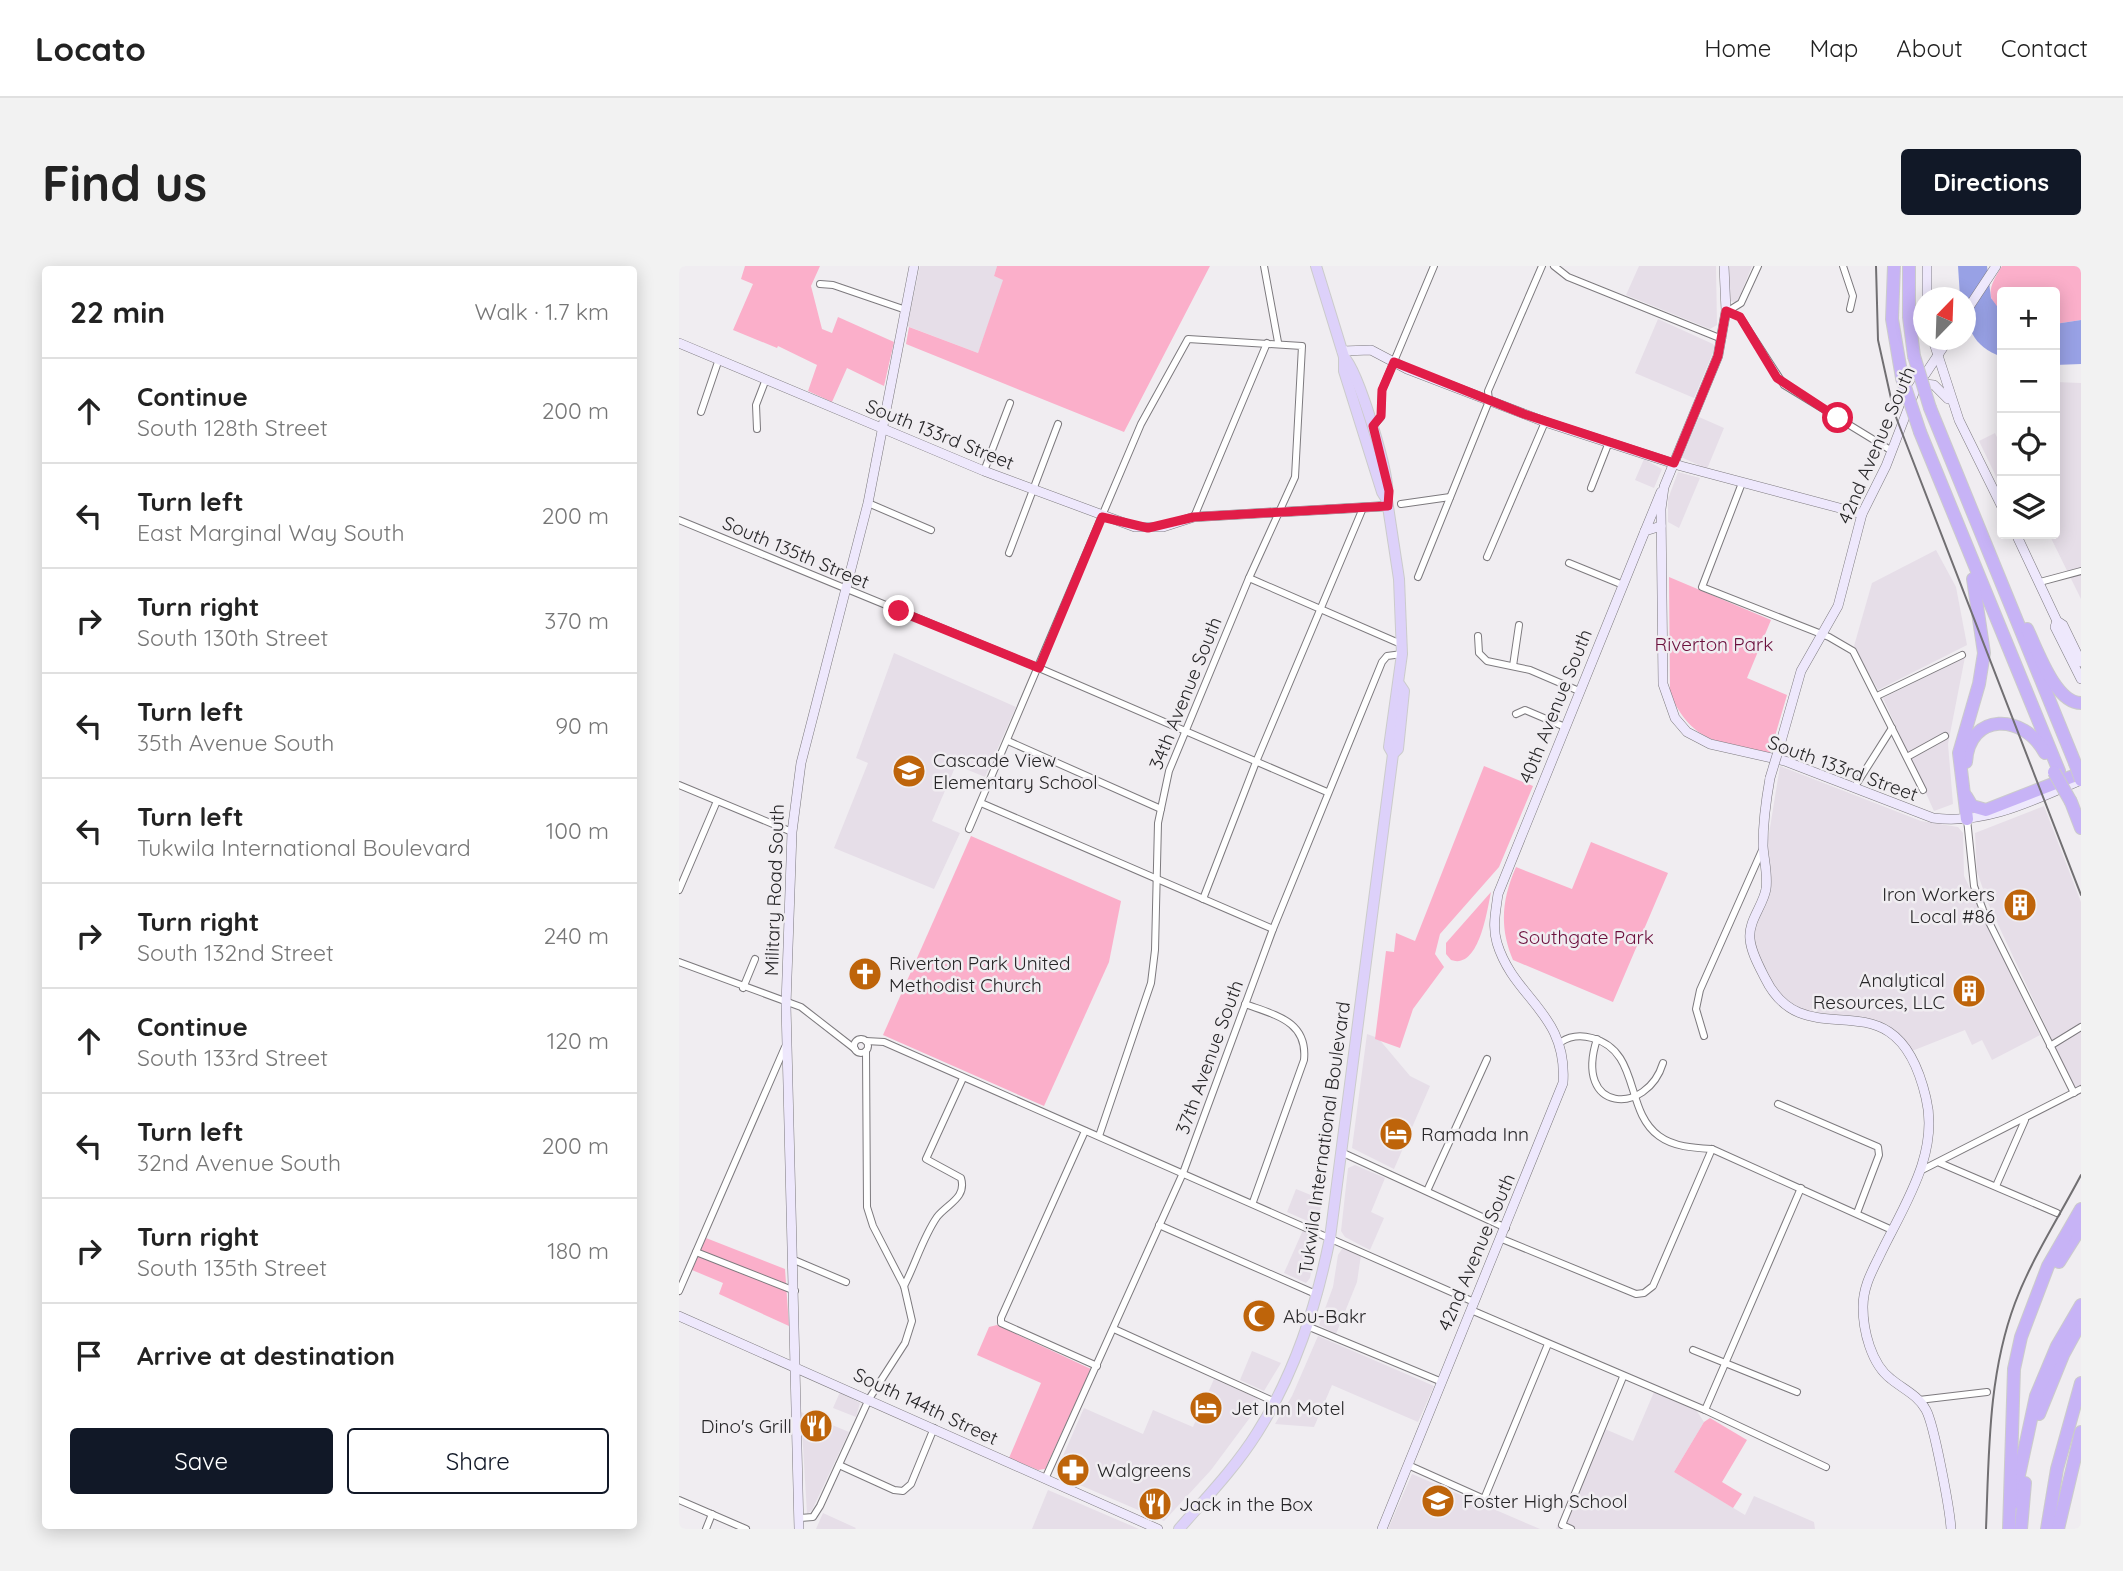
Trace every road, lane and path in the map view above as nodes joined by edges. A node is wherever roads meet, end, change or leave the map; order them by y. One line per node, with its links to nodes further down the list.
1 (913, 266): 18 (street, Military Road South)
2 (1264, 266): 21 (street)
3 (1316, 266): 26 (main road, Tukwila International Boulevard)
4 (1434, 266): 29 (street)
5 (1542, 266): 32 (street)
6 (1554, 266): 20 (street)
7 (1724, 266): 19 (street, 40th Avenue South)
8 (1758, 266): 19 (street)
9 (1843, 266): 17 (street)
10 (1894, 266): 59 (highway, bridge)
11 (1909, 266): 64 (highway, bridge)
12 (1927, 266): 15 (street)
13 (1995, 266): 16 (street)
14 (820, 284): 18 (street)
15 (1927, 287)
16 (1976, 296)
17 (1850, 309)
18 (906, 310): 40 (street, Military Road South)
19 (1726, 311): 20 (street, 40th Avenue South); 42 (street)
20 (1722, 339): 43 (street, 40th Avenue South)
21 (1278, 342): 23 (street); 55 (street, 34th Avenue South)
22 (679, 343): 28 (street, South 133rd Street)
23 (1267, 343): 57 (street); 58 (street)
24 (1935, 350): 27 (street)
25 (1942, 350): 27 (street, 42nd Avenue South)
26 (1343, 354): 29 (street); 38 (main road, Tukwila International Boulevard); 52 (main road, Tukwila International Boulevard)
27 (1937, 357): 31 (street, 42nd Avenue South); 34 (street)
28 (719, 359): 30 (street, South 133rd Street); 35 (street)
29 (1394, 362): 32 (street); 38 (street)
30 (766, 379): 39 (street); 40 (street, South 133rd Street)
31 (1914, 394): 34 (street); 42 (street, 42nd Avenue South)
32 (1489, 401): 36 (street); 49 (street)
33 (1010, 404): 44 (street)
34 (1952, 405): 50 (street)
35 (701, 412)
36 (1545, 422): 41 (street); 67 (street)
37 (1058, 424): 48 (street)
38 (1373, 426): 52 (main road, Tukwila International Boulevard)
39 (757, 429)
40 (882, 429): 44 (street, South 133rd Street); 51 (street, Military Road South)
41 (1609, 442): 43 (street); 47 (street)
42 (1892, 451): 56 (street, 42nd Avenue South)
43 (1674, 463): 45 (street); 46 (street, 40th Avenue South)
44 (984, 471): 48 (street, South 133rd Street)
45 (1742, 483): 56 (street); 78 (street)
46 (1664, 487): 61 (street); 63 (street, 40th Avenue South)
47 (1591, 488)
48 (1032, 490): 57 (street, South 133rd Street); 66 (street)
49 (1450, 497): 53 (street); 70 (street)
50 (1997, 497)
51 (868, 503): 62 (street); 74 (street, Military Road South)
52 (1387, 503): 54 (street, South 133rd Street); 80 (main road, Tukwila International Boulevard)
53 (1401, 505)
54 (1363, 508): 55 (street, South 133rd Street); 75 (street)
55 (1278, 513): 58 (street, South 133rd Street); 71 (street, 34th Avenue South)
56 (1862, 514): 78 (street, 42nd Avenue South)
57 (1102, 517): 58 (street, South 133rd Street); 84 (street)
58 (1194, 517)
59 (1955, 519): 98 (highway); 108 (highway)
60 (679, 520): 74 (street, South 135th Street)
61 (1661, 526): 63 (street); 101 (street, South 133rd Street)
62 (931, 530)
63 (1645, 531): 73 (street, 40th Avenue South)
64 (1980, 534): 88 (highway); 97 (highway)
65 (2018, 539): 72 (street)
66 (1009, 553)
67 (1487, 557)
68 (1569, 563): 73 (street)
69 (2081, 571): 72 (street)
70 (1418, 576)
71 (1249, 578): 75 (street); 92 (street, 34th Avenue South)
72 (2040, 582): 76 (street)
73 (1623, 585): 86 (street, 40th Avenue South)
74 (847, 590): 84 (street, South 135th Street); 111 (street, Military Road South)
75 (1321, 610): 80 (street); 96 (street)
76 (2057, 621): 82 (street); 85 (street)
77 (1519, 625): 83 (street)
78 (1823, 635): 87 (street); 112 (street, 42nd Avenue South, bridge)
79 (1478, 636): 83 (street)
80 (1402, 649): 103 (street, 37th Avenue South); 140 (main road, Tukwila International Boulevard)
81 (1962, 655): 87 (street)
82 (2081, 662)
83 (1513, 666): 86 (street)
84 (1039, 668): 92 (street, South 135th Street); 94 (street)
85 (2081, 679)
86 (1580, 691): 90 (street, 40th Avenue South)
87 (1877, 696): 91 (street)
88 (2081, 703)
89 (1516, 714): 90 (street)
90 (1565, 727): 120 (street, 40th Avenue South)
91 (1892, 728): 95 (street); 101 (street)
92 (1184, 730): 96 (street, South 135th Street); 107 (street, 34th Avenue South)
93 (1945, 736): 95 (street)
94 (1008, 741): 106 (street); 107 (street)
95 (1907, 757): 102 (street)
96 (1256, 762): 103 (street, South 135th Street); 115 (street)
97 (2078, 768): 99 (highway, bridge); 104 (highway)
98 (2057, 771): 104 (highway); 109 (highway, bridge)
99 (2081, 780): 108 (street, South 133rd Street)
100 (679, 785): 105 (street)
101 (1854, 788): 108 (street, South 133rd Street)
102 (1923, 790)
103 (1327, 792): 116 (street, 37th Avenue South)
104 (1966, 796): 108 (highway)
105 (717, 801): 111 (street); 114 (street)
106 (981, 803): 110 (street); 113 (street)
107 (1161, 809): 113 (street, 34th Avenue South)
108 (1967, 819): 129 (street)
109 (2081, 828)
110 (969, 830)
111 (792, 832): 121 (street, Military Road South)
112 (1763, 847): 124 (street); 142 (street, 42nd Avenue South)
113 (1155, 879): 115 (street); 138 (street, 34th Avenue South)
114 (679, 890)
115 (1203, 899): 116 (street)
116 (1273, 929): 122 (street, 37th Avenue South)
117 (755, 959): 119 (street)
118 (679, 962): 119 (street)
119 (743, 988): 121 (street)
120 (1527, 991): 127 (street, 42nd Avenue South)
121 (786, 1004): 126 (street, Military Road South); 128 (street)
122 (1245, 1004): 143 (street, 37th Avenue South); 147 (street)
123 (2081, 1027): 129 (street)
124 (1704, 1036)
125 (1597, 1039): 127 (street); 134 (street); 134 (street)
126 (787, 1042): 157 (street); 158 (street, Military Road South)
127 (1560, 1042): 153 (street, 42nd Avenue South)
128 (863, 1046): 132 (street); 160 (street)
129 (2050, 1046): 133 (street)
130 (1487, 1059): 146 (street)
131 (1663, 1063): 134 (street)
132 (963, 1077): 137 (street); 160 (street)
133 (2077, 1091): 136 (street)
134 (1636, 1094): 139 (street)
135 (1778, 1104): 149 (street)
136 (2025, 1120): 141 (street); 144 (street)
137 (1085, 1131): 138 (street); 174 (street)
138 (1099, 1136): 143 (street)
139 (1711, 1149): 145 (street); 156 (street)
140 (1341, 1152): 146 (street); 155 (main road, Tukwila International Boulevard)
141 (1940, 1163): 142 (street); 144 (street)
142 (1920, 1171): 154 (street, 42nd Avenue South)
143 (1183, 1173): 147 (street); 151 (street, 37th Avenue South)
144 (1996, 1186): 150 (street)
145 (1801, 1188): 149 (street); 172 (street)
146 (1427, 1191): 153 (street)
147 (1253, 1202): 155 (street)
148 (2081, 1209): 185 (highway)
149 (1857, 1213): 154 (street)
150 (2057, 1213)
151 (1159, 1225): 163 (street); 169 (street, 37th Avenue South)
152 (2081, 1227): 185 (highway)
153 (1506, 1228): 156 (street, 42nd Avenue South)
154 (1892, 1230): 181 (street, 42nd Avenue South)
155 (1330, 1238): 163 (main road, Tukwila International Boulevard); 165 (street)
156 (1502, 1239): 165 (street, 42nd Avenue South)
157 (696, 1252): 161 (street); 162 (street)
158 (794, 1260): 159 (street); 162 (street, Military Road South)
159 (846, 1282)
160 (904, 1286): 180 (street)
161 (679, 1292)
162 (795, 1292): 173 (street, Military Road South)
163 (1318, 1295): 168 (main road, Tukwila International Boulevard)
164 (2081, 1305): 192 (highway)
165 (1472, 1306): 170 (street); 176 (street, 42nd Avenue South)
166 (679, 1316): 173 (street, South 144th Street)
167 (2081, 1322): 204 (highway)
168 (1307, 1326): 176 (street); 182 (main road, Tukwila International Boulevard)
169 (1114, 1329): 174 (street, 37th Avenue South); 182 (street)
170 (1548, 1344): 175 (street); 188 (street)
171 (1693, 1350): 172 (street)
172 (1725, 1363): 178 (street); 183 (street)
173 (796, 1366): 180 (street, South 144th Street); 194 (street, Military Road South)
174 (1097, 1366): 190 (street, 37th Avenue South)
175 (1623, 1377): 183 (street); 201 (street)
176 (1441, 1382): 188 (street, 42nd Avenue South)
177 (2081, 1383): 205 (highway)
178 (1797, 1392)
179 (1987, 1392): 181 (street)
180 (869, 1399): 184 (street, South 144th Street); 187 (street)
181 (1919, 1400): 202 (street)
182 (1275, 1402): 199 (main road, Tukwila International Boulevard)
183 (1705, 1410): 189 (street)
184 (934, 1428): 187 (street); 190 (street, South 144th Street)
185 (2012, 1431): 192 (highway)
186 (2081, 1432): 206 (highway)
187 (839, 1465): 194 (street)
188 (1408, 1465): 200 (street, 42nd Avenue South)
189 (1826, 1467)
190 (1045, 1479): 198 (street, South 144th Street)
191 (679, 1500): 193 (street)
192 (2010, 1513): 203 (highway)
193 (712, 1514): 195 (street); 196 (street)
194 (800, 1518): 197 (street, Military Road South)
195 (706, 1529)
196 (746, 1529)
197 (799, 1529)
198 (1158, 1529)
199 (1179, 1529)
200 (1382, 1529)
201 (1571, 1529)
202 (1951, 1529)
203 (2009, 1529)
204 (2021, 1529)
205 (2047, 1529)
206 (2058, 1529)

